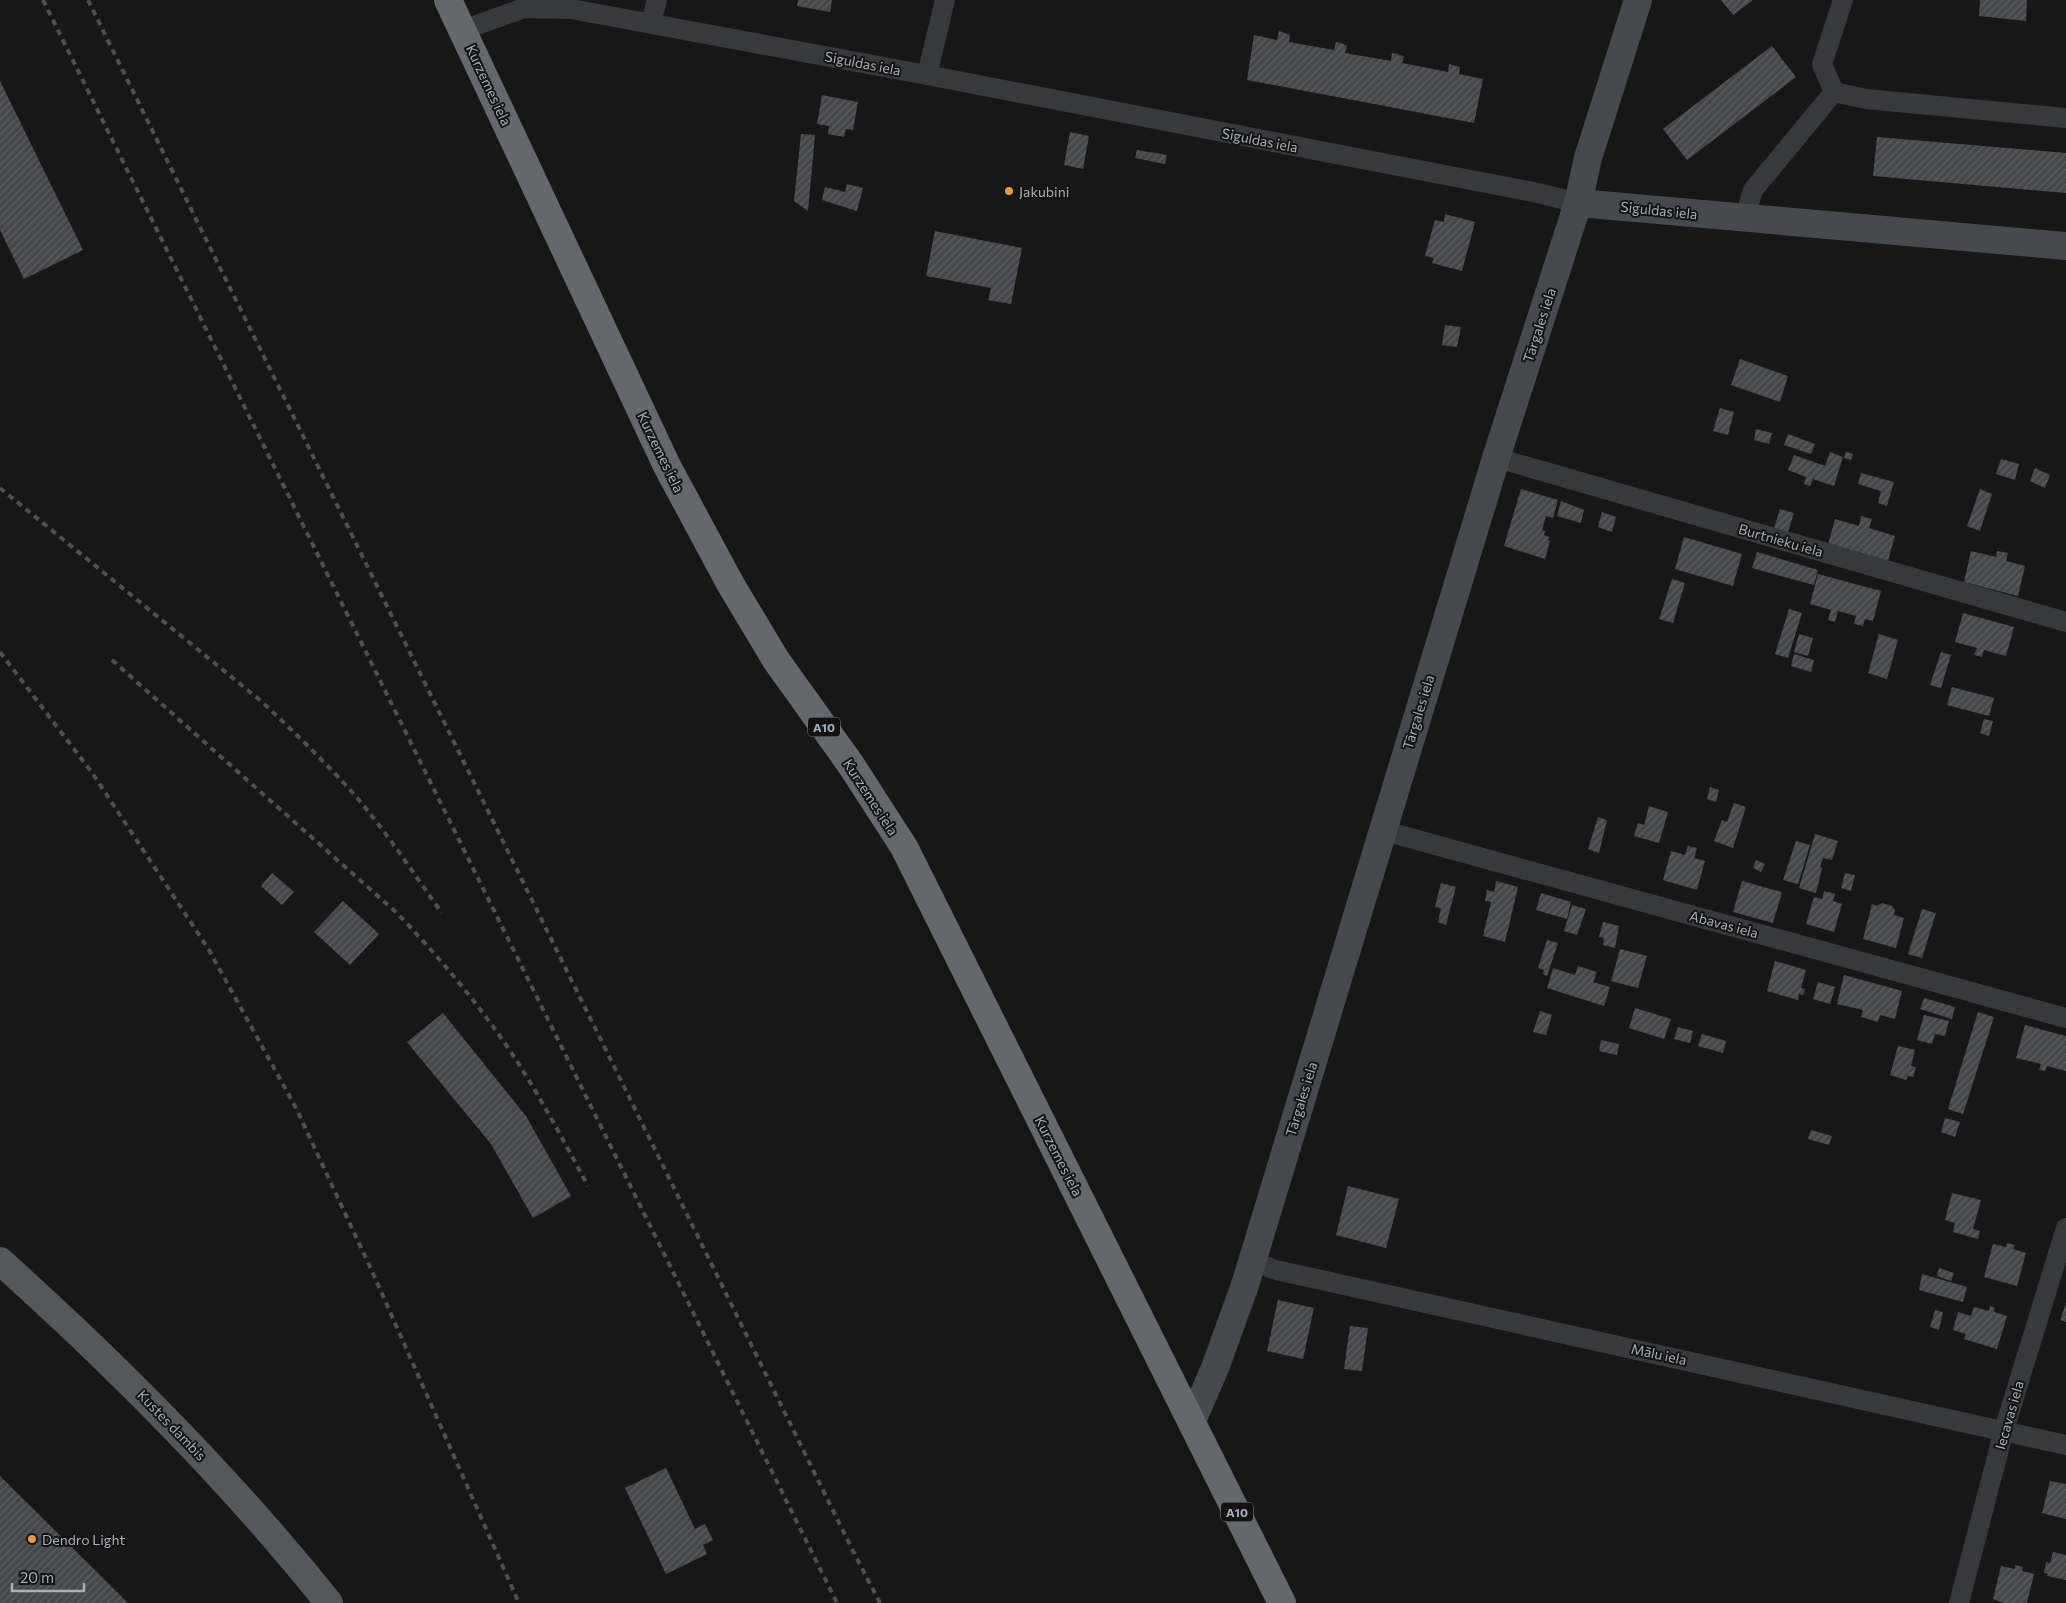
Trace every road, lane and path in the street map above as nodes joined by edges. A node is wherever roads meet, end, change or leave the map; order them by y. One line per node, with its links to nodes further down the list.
1 (448, 0): 7 (highway, Kurzemes iela / A10)
2 (658, 0): 6 (street)
3 (945, 0): 8 (street)
4 (1638, 0): 11 (street, Tārgales iela)
5 (1843, 0): 9 (street)
6 (651, 23): 7 (street, Siguldas iela); 8 (street, Siguldas iela)
7 (463, 30): 21 (highway, Kurzemes iela / A10)
8 (927, 75): 11 (street, Siguldas iela)
9 (1834, 92): 10 (street); 12 (street)
10 (2066, 118)
11 (1578, 203): 12 (street, Siguldas iela); 14 (street, Tārgales iela)
12 (1744, 219): 13 (street, Siguldas iela)
13 (2066, 246)
14 (1497, 455): 15 (street, Burtnieku iela); 16 (street, Tārgales iela)
15 (2066, 622)
16 (1382, 830): 17 (street, Abavas iela); 20 (street, Tārgales iela)
17 (2066, 1018)
18 (2066, 1228): 22 (street, Iecavas iela)
19 (0, 1261): 24 (main road, Kustes dambis)
20 (1252, 1261): 21 (street, Tārgales iela); 22 (street, Mālu iela)
21 (1192, 1421): 25 (highway, Kurzemes iela / A10)
22 (2004, 1430): 23 (street, Mālu iela); 26 (street, Iecavas iela)
23 (2066, 1445)
24 (329, 1603)
25 (1282, 1603)
26 (1959, 1603)

